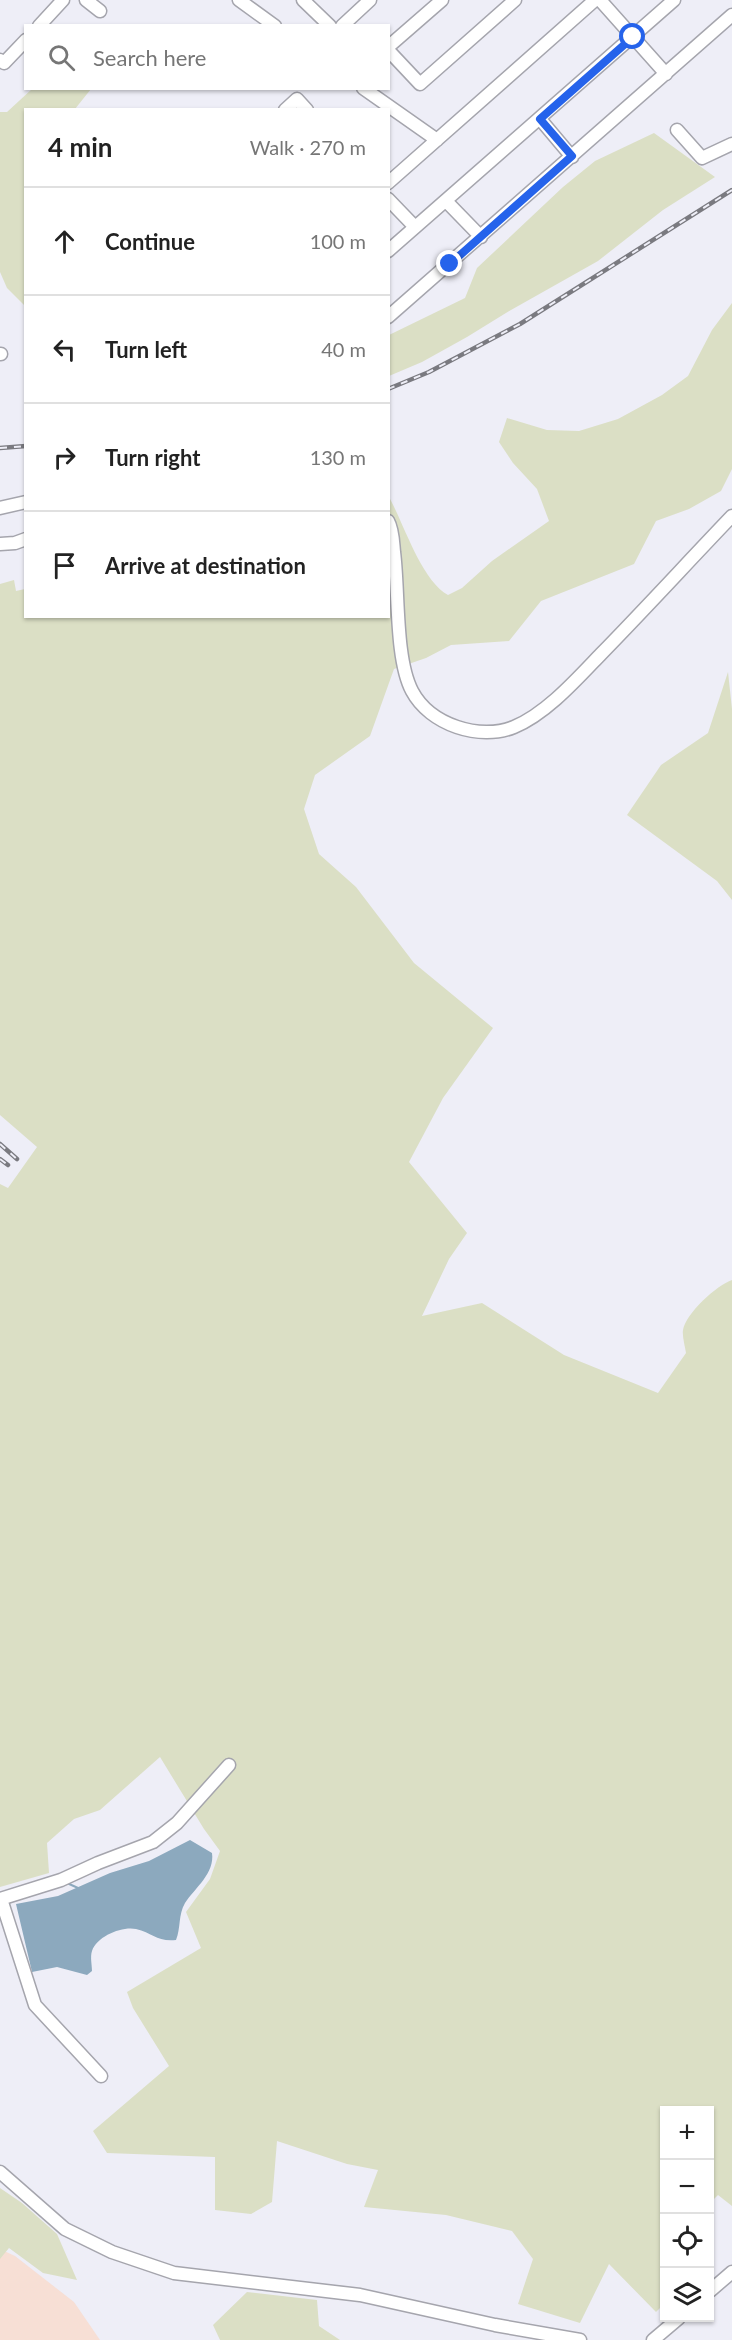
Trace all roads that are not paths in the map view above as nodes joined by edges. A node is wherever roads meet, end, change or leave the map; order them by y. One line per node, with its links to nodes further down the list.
1 (63, 0): 13 (street)
2 (86, 0): 11 (street)
3 (239, 0): 14 (street)
4 (303, 0): 15 (street)
5 (370, 0): 16 (street)
6 (442, 0): 19 (street)
7 (515, 0): 20 (street)
8 (595, 0): 28 (street)
9 (600, 0): 17 (street)
10 (674, 0): 17 (street)
11 (100, 11)
12 (732, 15): 22 (street)
13 (41, 24)
14 (272, 24)
15 (328, 24)
16 (344, 24)
17 (633, 37): 22 (street); 26 (street)
18 (24, 42): 21 (street)
19 (390, 46)
20 (390, 50)
21 (1, 64)
22 (666, 74): 30 (street)
23 (366, 90): 28 (street)
24 (287, 108): 25 (street)
25 (305, 108)
26 (540, 119): 30 (street); 33 (street)
27 (676, 130): 29 (street)
28 (436, 140): 31 (street)
29 (732, 144)
30 (572, 156): 35 (street)
31 (390, 181)
32 (390, 201): 34 (street)
33 (446, 201): 34 (street); 35 (street)
34 (415, 227): 36 (street)
35 (481, 237): 37 (street)
36 (390, 249)
37 (390, 315)
38 (24, 502): 39 (street)
39 (0, 508)
40 (732, 516): 41 (street)
41 (390, 533)
42 (24, 540): 43 (street)
43 (0, 544)
44 (229, 1765): 45 (street)
45 (0, 1899): 46 (street)
46 (101, 2076)
47 (0, 2172): 51 (street)
48 (732, 2272): 49 (street)
49 (714, 2288)
50 (674, 2322): 52 (street)
51 (580, 2340)
52 (653, 2340)

